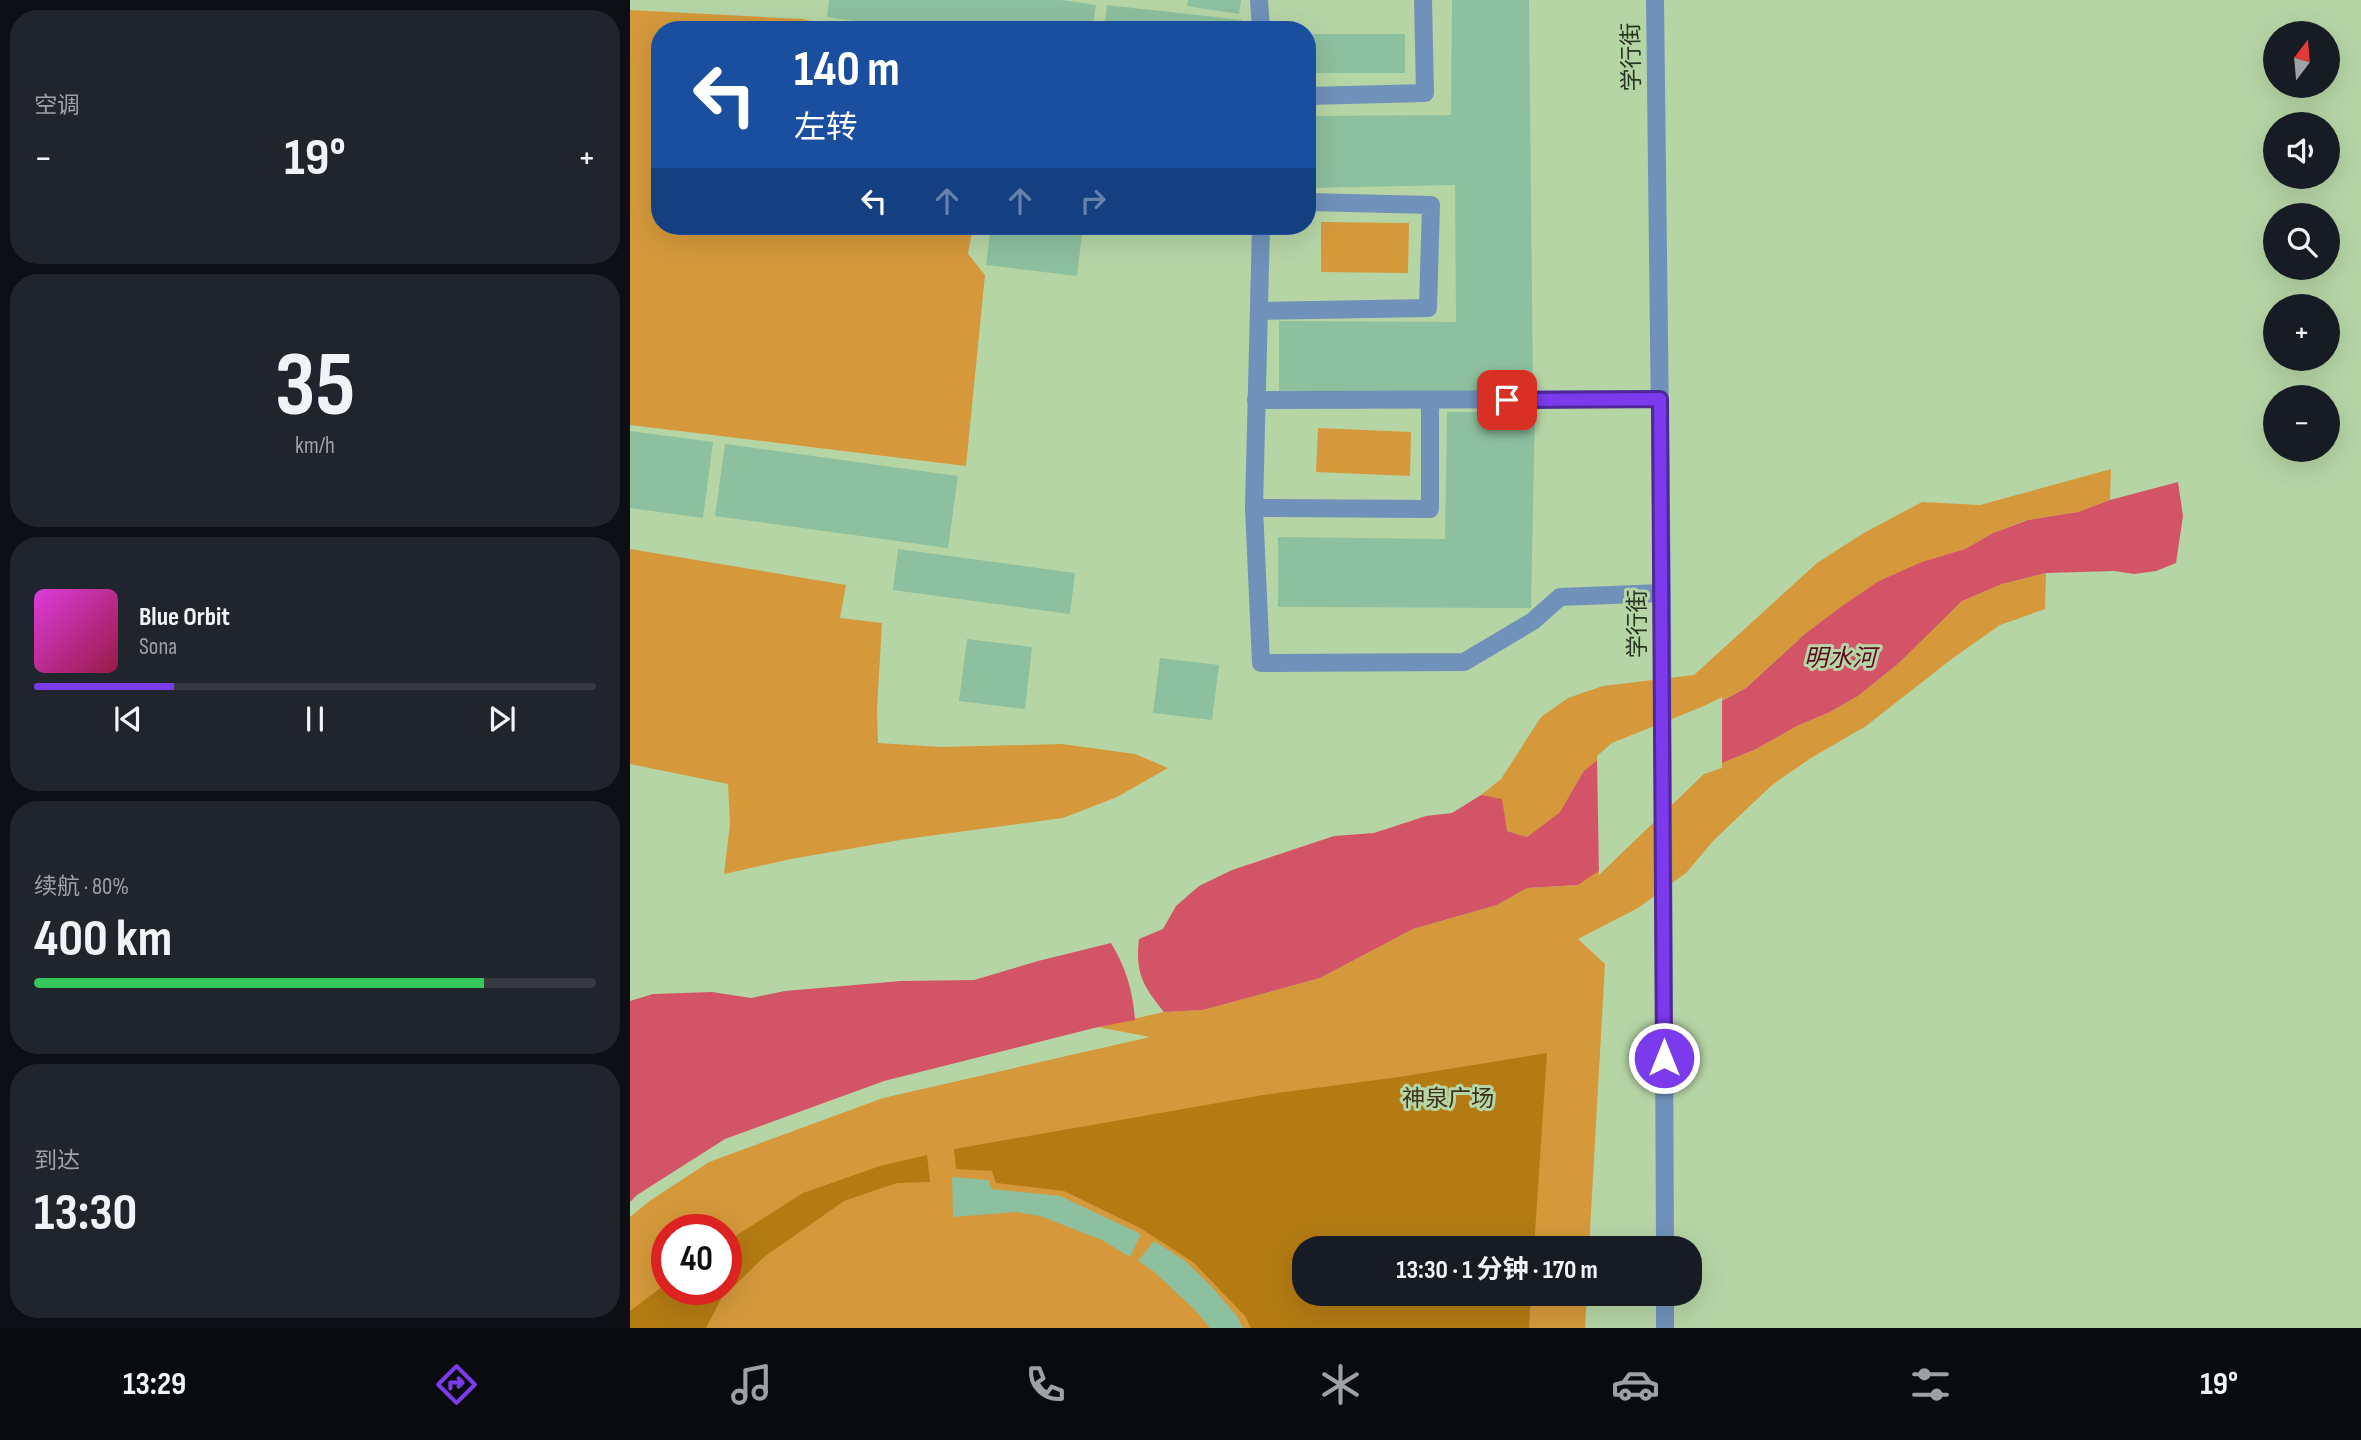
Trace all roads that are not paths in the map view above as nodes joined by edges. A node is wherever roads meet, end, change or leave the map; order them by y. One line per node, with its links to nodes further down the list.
1 (1259, 0): 4 (street)
2 (1423, 0): 5 (street)
3 (1656, 0): 9 (street, 学行街)
4 (1260, 21)
5 (1316, 96)
6 (1316, 202): 8 (street)
7 (1261, 235): 8 (street)
8 (1259, 312): 10 (street)
9 (1660, 399): 11 (street); 13 (street, 学行街)
10 (1256, 400): 11 (street); 12 (street)
11 (1430, 400): 12 (street)
12 (1254, 508): 13 (street)
13 (1662, 593): 14 (street, 学行街)
14 (1665, 1236)
15 (1665, 1306): 16 (street)
16 (1665, 1328)

